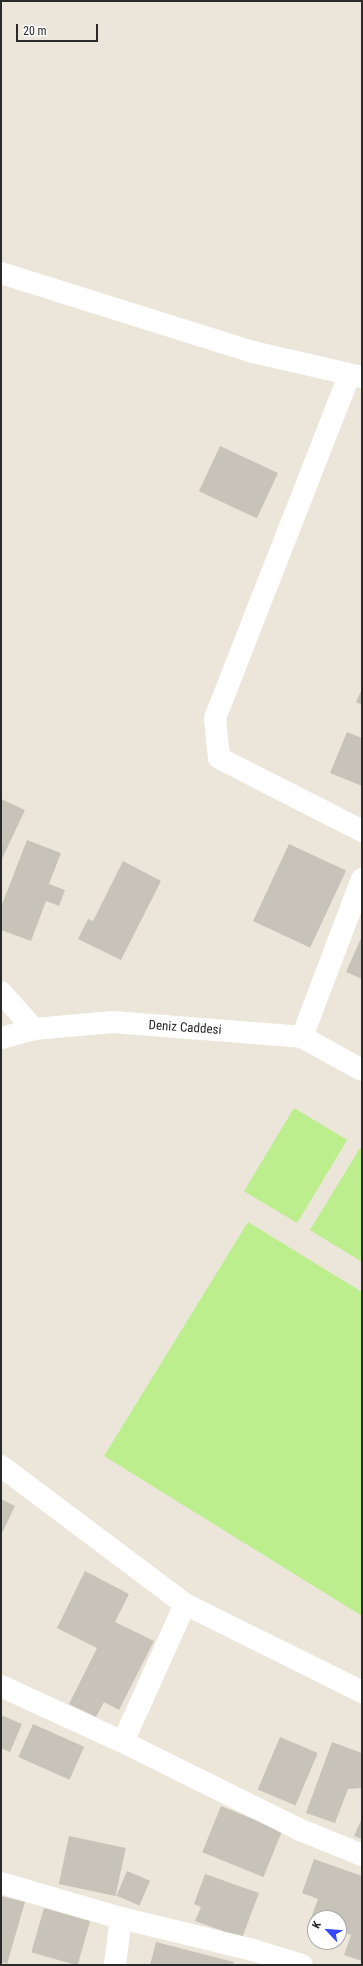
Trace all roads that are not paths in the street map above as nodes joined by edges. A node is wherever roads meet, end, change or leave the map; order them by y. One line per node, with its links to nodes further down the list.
1 (1, 273): 2 (street)
2 (356, 376): 3 (street)
3 (362, 831)
4 (362, 879): 7 (street)
5 (1, 992): 6 (street)
6 (34, 1029): 7 (street, Deniz Caddesi); 8 (street, Deniz Caddesi)
7 (302, 1037): 9 (street, Deniz Caddesi)
8 (1, 1038)
9 (362, 1070)
10 (1, 1466): 11 (street)
11 (185, 1604): 13 (street); 14 (street)
12 (1, 1686): 14 (street)
13 (362, 1692)
14 (123, 1742): 15 (street)
15 (362, 1855)
16 (1, 1883): 17 (street)
17 (121, 1918): 18 (street); 19 (street)
18 (115, 1965)
19 (302, 1965)

